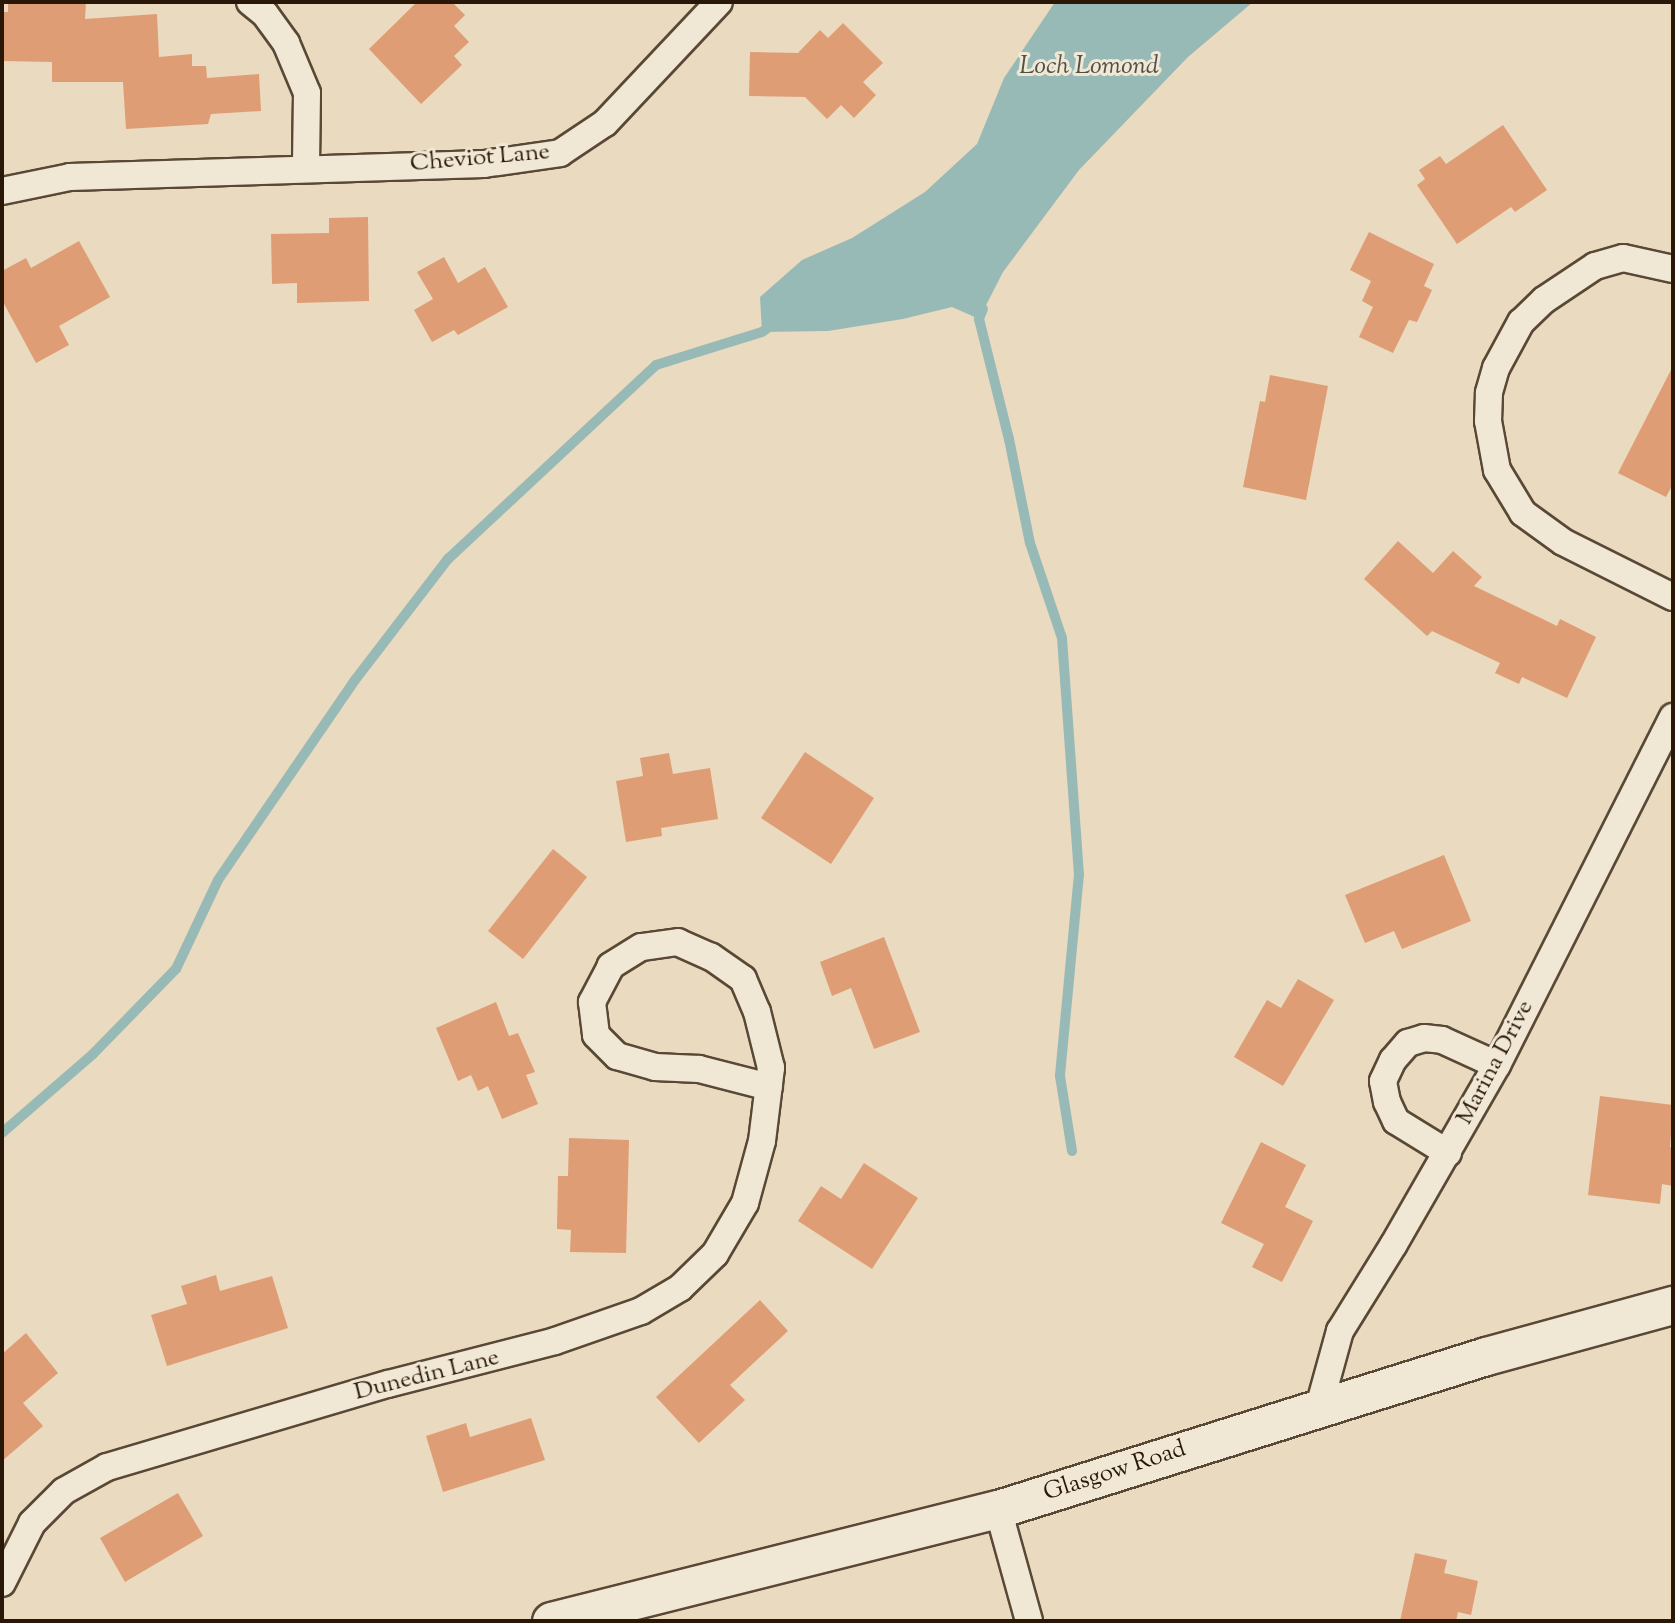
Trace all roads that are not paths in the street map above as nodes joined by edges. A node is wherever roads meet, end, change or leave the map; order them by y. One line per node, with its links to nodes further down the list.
1 (719, 2): 3 (street, Cheviot Lane)
2 (264, 6): 3 (street)
3 (306, 167): 4 (street, Cheviot Lane)
4 (2, 191)
5 (1673, 269): 6 (street)
6 (1673, 597)
7 (1673, 717): 8 (street, Marina Drive)
8 (1497, 1065): 10 (street, Marina Drive); 10 (street)
9 (769, 1087): 9 (street, Dunedin Lane); 14 (street, Dunedin Lane)
10 (1448, 1153): 12 (street, Marina Drive)
11 (1673, 1305): 12 (street, Glasgow Road)
12 (1319, 1407): 13 (street, Glasgow Road)
13 (998, 1509): 15 (street, Glasgow Road); 16 (street)
14 (2, 1583)
15 (551, 1621)
16 (1029, 1621)

